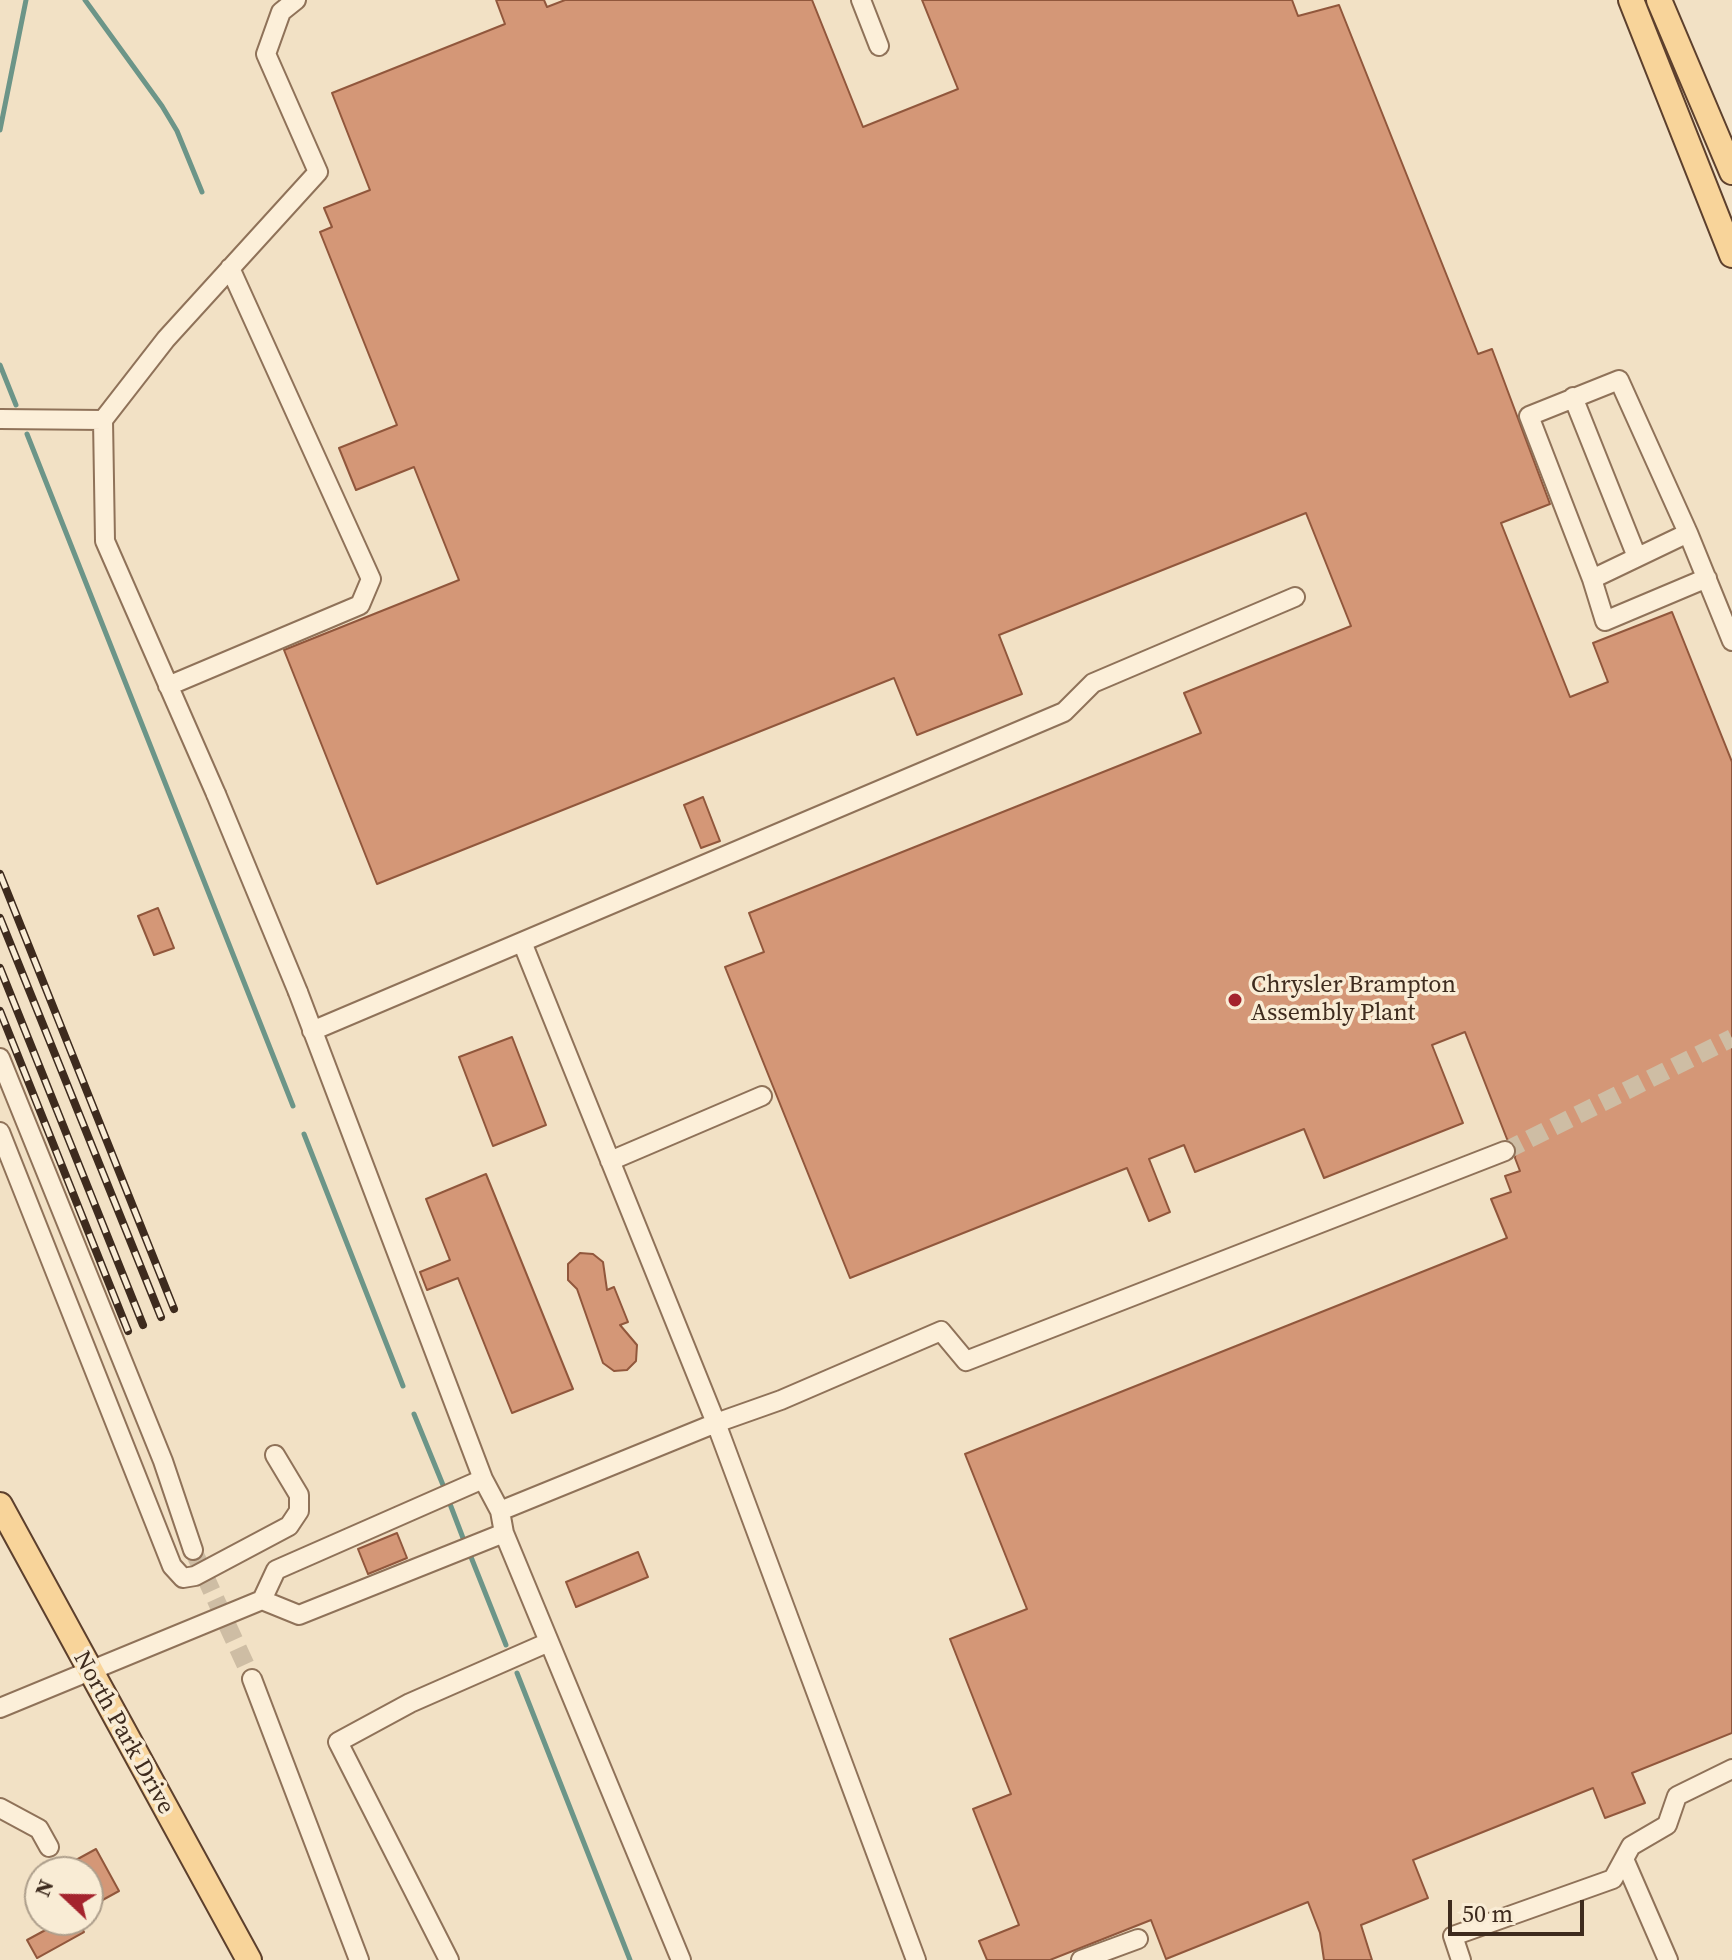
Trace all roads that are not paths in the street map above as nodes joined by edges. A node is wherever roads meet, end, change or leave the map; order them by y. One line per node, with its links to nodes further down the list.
1 (296, 0): 8 (street)
2 (861, 0): 5 (street)
3 (1631, 0): 7 (main road)
4 (1659, 0): 6 (main road)
5 (879, 46)
6 (1732, 172)
7 (1732, 255)
8 (230, 268): 11 (street); 18 (street)
9 (1573, 397): 12 (street); 13 (street); 15 (street)
10 (0, 419): 11 (street)
11 (103, 420): 18 (street)
12 (1688, 533): 13 (street); 14 (street)
13 (1637, 557): 15 (street)
14 (1707, 578): 15 (street); 17 (street)
15 (1592, 579)
16 (1295, 597): 19 (street)
17 (1732, 641)
18 (168, 686): 20 (street, bridge)
19 (522, 942): 20 (street); 25 (street)
20 (312, 1031): 28 (street)
21 (0, 1058): 32 (street)
22 (762, 1096): 25 (street)
23 (0, 1132): 27 (street)
24 (1505, 1151): 26 (street)
25 (610, 1161): 26 (street)
26 (716, 1423): 30 (street); 47 (street)
27 (275, 1455)
28 (483, 1479): 30 (street); 33 (street)
29 (0, 1505): 35 (main road, North Park Drive)
30 (500, 1511): 31 (street)
31 (504, 1533): 33 (street); 34 (street)
32 (193, 1550)
33 (262, 1600): 35 (street)
34 (549, 1642): 45 (street); 46 (street)
35 (89, 1673): 37 (street); 43 (main road, North Park Drive)
36 (252, 1679): 44 (street)
37 (0, 1708)
38 (1732, 1769): 41 (street)
39 (0, 1808): 40 (street)
40 (49, 1847)
41 (1624, 1859): 49 (street); 50 (street)
42 (1138, 1939): 48 (street)
43 (244, 1958)
44 (359, 1960)
45 (449, 1960)
46 (681, 1960)
47 (916, 1960)
48 (1081, 1960)
49 (1461, 1960)
50 (1668, 1960)

